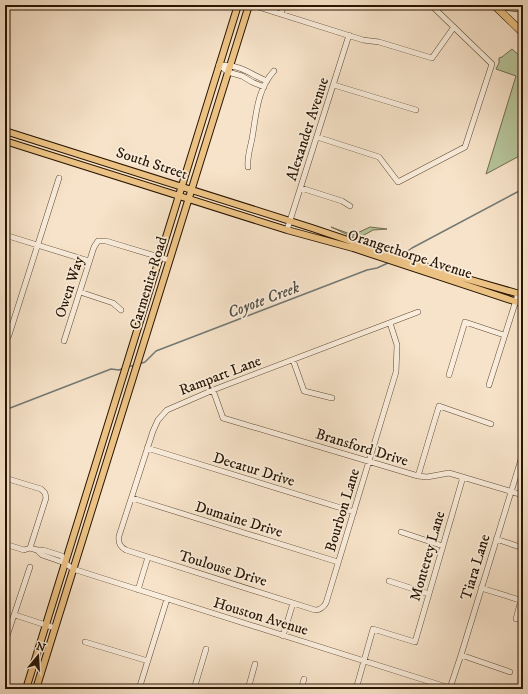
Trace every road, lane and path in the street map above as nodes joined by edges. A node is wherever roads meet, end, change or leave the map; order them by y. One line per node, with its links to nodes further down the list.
1 (238, 5): 15 (main road, Carmenita Road)
2 (249, 5): 16 (main road, Carmenita Road)
3 (252, 5): 10 (street)
4 (284, 5): 10 (street)
5 (431, 5): 11 (street)
6 (494, 5): 13 (highway)
7 (500, 5): 12 (highway)
8 (506, 5): 9 (highway)
9 (519, 9)
10 (281, 14): 14 (street)
11 (454, 27): 14 (street); 24 (street)
12 (523, 28)
13 (523, 33)
14 (349, 35): 20 (street, Alexander Avenue)
15 (219, 65): 16 (street); 18 (street); 30 (main road, Carmenita Road)
16 (230, 65): 18 (main road, Carmenita Road); 19 (street)
17 (274, 71): 19 (street)
18 (228, 72): 21 (street); 32 (main road, Carmenita Road)
19 (267, 81): 21 (street)
20 (334, 85): 22 (street); 24 (street, Alexander Avenue)
21 (264, 87): 27 (street)
22 (416, 110)
23 (5, 131): 30 (main road, South Street)
24 (317, 137): 31 (street, Alexander Avenue)
25 (5, 140): 33 (main road, South Street)
26 (7, 162): 28 (street)
27 (248, 167)
28 (5, 169)
29 (59, 178): 39 (street)
30 (182, 186): 32 (main road, South Street); 33 (main road, Carmenita Road)
31 (301, 188): 35 (street); 36 (street, Alexander Avenue)
32 (191, 189): 34 (main road, Carmenita Road); 36 (main road, South Street)
33 (179, 196): 34 (main road, South Street); 40 (main road, Carmenita Road)
34 (188, 198): 37 (main road, South Street); 41 (main road, Carmenita Road)
35 (350, 206)
36 (290, 221): 37 (street, Alexander Avenue); 43 (main road, Orangethorpe Avenue)
37 (287, 230): 43 (main road, Orangethorpe Avenue)
38 (5, 235): 39 (street)
39 (38, 245): 42 (street); 53 (street)
40 (160, 257): 41 (street); 42 (street, Owen Way); 79 (main road, Carmenita Road)
41 (169, 260): 81 (main road, Carmenita Road)
42 (89, 261): 44 (street, Owen Way)
43 (426, 269): 45 (main road, Orangethorpe Avenue); 46 (main road, Orangethorpe Avenue)
44 (80, 292): 48 (street); 52 (street, Owen Way)
45 (520, 294): 46 (street)
46 (515, 302): 47 (main road, Orangethorpe Avenue); 51 (street)
47 (523, 304)
48 (121, 310)
49 (418, 312): 50 (street, Rampart Lane)
50 (390, 323): 54 (street, Rampart Lane); 62 (street, Bourbon Lane)
51 (504, 335): 55 (street); 56 (street)
52 (64, 341)
53 (5, 343)
54 (293, 360): 57 (street, Rampart Lane); 58 (street)
55 (449, 375)
56 (489, 385)
57 (213, 390): 60 (street, Rampart Lane); 62 (street, Bransford Drive)
58 (332, 398)
59 (491, 424): 63 (street)
60 (147, 448): 68 (street, Rampart Lane); 69 (street, Decatur Drive)
61 (523, 453): 66 (street, Tiara Lane)
62 (369, 462): 63 (street, Bransford Drive); 69 (street, Bourbon Lane)
63 (418, 476): 64 (street, Bransford Drive)
64 (463, 477): 66 (street, Bransford Drive); 74 (street, Monterey Lane)
65 (5, 478): 75 (street)
66 (512, 491): 67 (street, Bransford Drive); 71 (street, Tiara Lane)
67 (523, 495)
68 (132, 498): 73 (street, Rampart Lane); 78 (street, Dumaine Drive)
69 (354, 512): 78 (street, Bourbon Lane)
70 (401, 532): 74 (street)
71 (496, 539): 76 (street); 83 (street, Tiara Lane)
72 (5, 544): 75 (street)
73 (120, 545): 77 (street, Toulouse Drive)
74 (442, 546): 85 (street, Monterey Lane)
75 (30, 548): 79 (street, Houston Avenue)
76 (523, 548)
77 (148, 557): 84 (street); 88 (street, Toulouse Drive)
78 (338, 562): 89 (street, Bourbon Lane)
79 (65, 563): 81 (street, Houston Avenue); 92 (main road, Carmenita Road)
80 (30, 567): 90 (street)
81 (73, 569): 84 (street, Houston Avenue); 93 (main road, Carmenita Road)
82 (389, 580): 85 (street)
83 (481, 588): 87 (street); 98 (street, Tiara Lane)
84 (138, 590): 86 (street, Houston Avenue)
85 (429, 594): 100 (street, Monterey Lane)
86 (167, 599): 94 (street, Houston Avenue); 99 (street)
87 (522, 601): 91 (street)
88 (293, 603): 89 (street, Toulouse Drive); 94 (street)
89 (321, 609)
90 (15, 615): 92 (street); 95 (street)
91 (516, 619)
92 (46, 625): 93 (street); 104 (main road, Carmenita Road)
93 (55, 628): 105 (main road, Carmenita Road)
94 (283, 636): 100 (street, Houston Avenue)
95 (6, 641)
96 (85, 642): 99 (street)
97 (206, 649): 107 (street)
98 (461, 655): 102 (street); 111 (street, Tiara Lane)
99 (148, 661): 106 (street)
100 (364, 661): 110 (street); 111 (street, Houston Avenue)
101 (255, 664): 108 (street)
102 (510, 672)
103 (304, 679): 109 (street)
104 (26, 689)
105 (36, 689)
106 (139, 689)
107 (194, 689)
108 (248, 689)
109 (301, 689)
110 (356, 689)
111 (451, 689)

